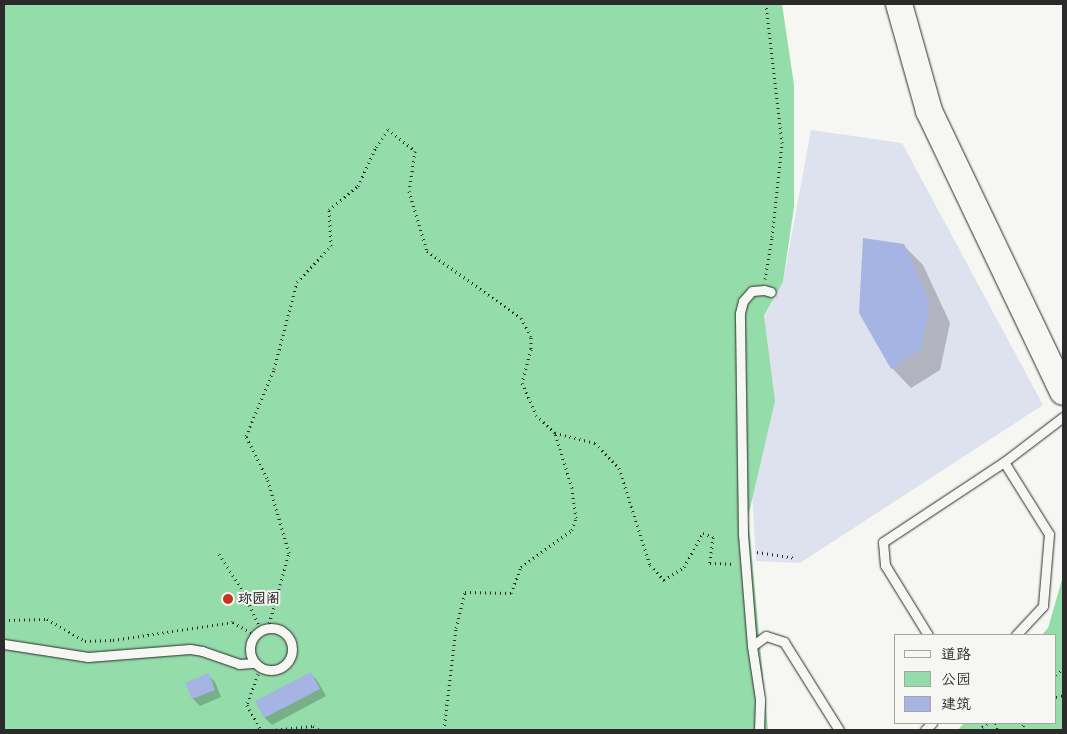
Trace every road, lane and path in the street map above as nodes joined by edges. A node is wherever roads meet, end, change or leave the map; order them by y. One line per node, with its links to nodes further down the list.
1 (766, 4): 3 (path)
2 (900, 4): 4 (main road)
3 (768, 291): 8 (lane)
4 (1063, 392)
5 (1063, 417): 7 (lane)
6 (555, 433): 11 (path); 13 (path); 22 (path)
7 (1004, 462): 14 (lane); 15 (lane)
8 (745, 549): 10 (path); 11 (lane)
9 (219, 554): 13 (path)
10 (796, 558)
11 (746, 564): 17 (lane)
12 (4, 620): 13 (path)
13 (261, 631): 18 (lane); 18 (lane)
14 (927, 634)
15 (1017, 634)
16 (4, 644): 18 (lane)
17 (752, 646): 23 (lane); 24 (lane)
18 (257, 665): 19 (path)
19 (261, 730)
20 (271, 730): 21 (path)
21 (320, 730)
22 (444, 730)
23 (759, 730)
24 (839, 730)

